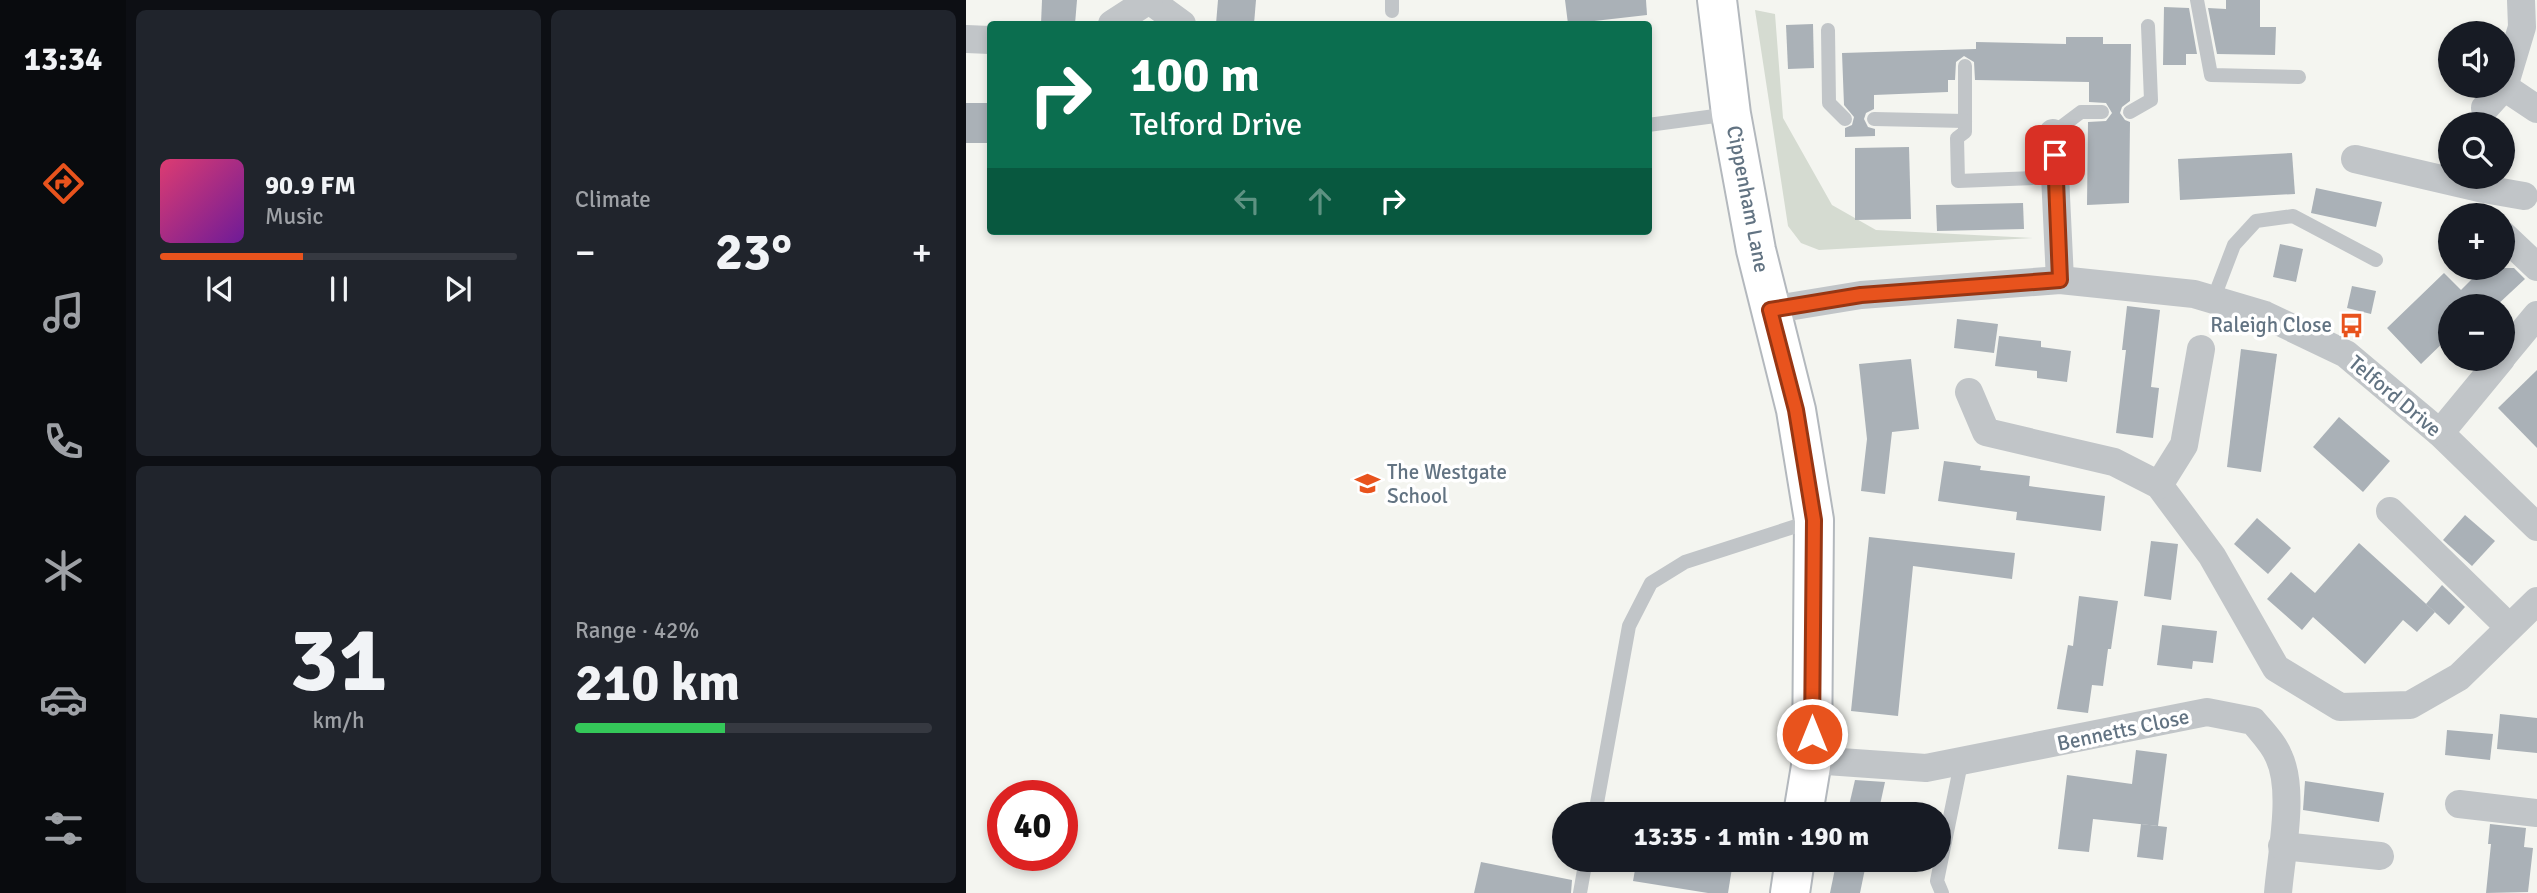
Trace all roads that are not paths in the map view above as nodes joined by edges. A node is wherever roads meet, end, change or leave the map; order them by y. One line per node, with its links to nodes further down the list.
1 (1149, 0): 5 (street); 6 (street)
2 (1717, 0): 20 (street, Cippenham Lane)
3 (2197, 0): 13 (lane)
4 (2521, 0): 11 (street)
5 (1117, 21)
6 (1178, 21)
7 (2148, 26): 19 (lane)
8 (1828, 30): 21 (lane)
9 (966, 39): 10 (street)
10 (987, 40)
11 (2515, 50)
12 (1965, 66): 23 (lane)
13 (2299, 77)
14 (2515, 94): 17 (street)
15 (2494, 98): 16 (street)
16 (2485, 108)
17 (2537, 108)
18 (2102, 112): 25 (lane)
19 (2130, 112)
20 (1731, 114): 24 (lane); 35 (street, Cippenham Lane)
21 (1845, 119)
22 (1874, 119): 23 (lane)
23 (1965, 121): 27 (lane)
24 (1652, 124)
25 (2053, 133): 27 (street)
26 (2355, 159): 29 (street)
27 (2056, 177): 33 (street)
28 (2524, 196): 29 (street)
29 (2486, 202)
30 (2515, 246): 32 (street)
31 (2376, 260): 34 (lane)
32 (2537, 267)
33 (2060, 280): 34 (street, Telford Drive); 35 (street, Telford Drive)
34 (2213, 300): 41 (street, Telford Drive)
35 (1770, 310): 44 (street, Cippenham Lane)
36 (2537, 315): 37 (street)
37 (2515, 342)
38 (2201, 349): 42 (street)
39 (2491, 371): 41 (street)
40 (1969, 392): 42 (street)
41 (2440, 433): 45 (street, Telford Drive)
42 (2160, 485): 47 (street)
43 (2390, 512): 47 (street)
44 (1814, 520): 48 (street, Cippenham Lane); 50 (lane)
45 (2537, 527)
46 (2537, 601): 47 (street)
47 (2509, 627)
48 (1812, 761): 49 (street, Bennetts Close); 51 (street, Cippenham Lane)
49 (1961, 763): 54 (street, Bennetts Close); 60 (lane)
50 (1597, 802)
51 (1805, 802)
52 (2459, 804): 53 (street)
53 (2537, 813)
54 (2282, 846): 55 (street); 61 (street, Bennetts Close)
55 (2380, 856)
56 (1584, 872): 58 (lane)
57 (1794, 872): 59 (street)
58 (1580, 893)
59 (1790, 893)
60 (1942, 893)
61 (2278, 893)

